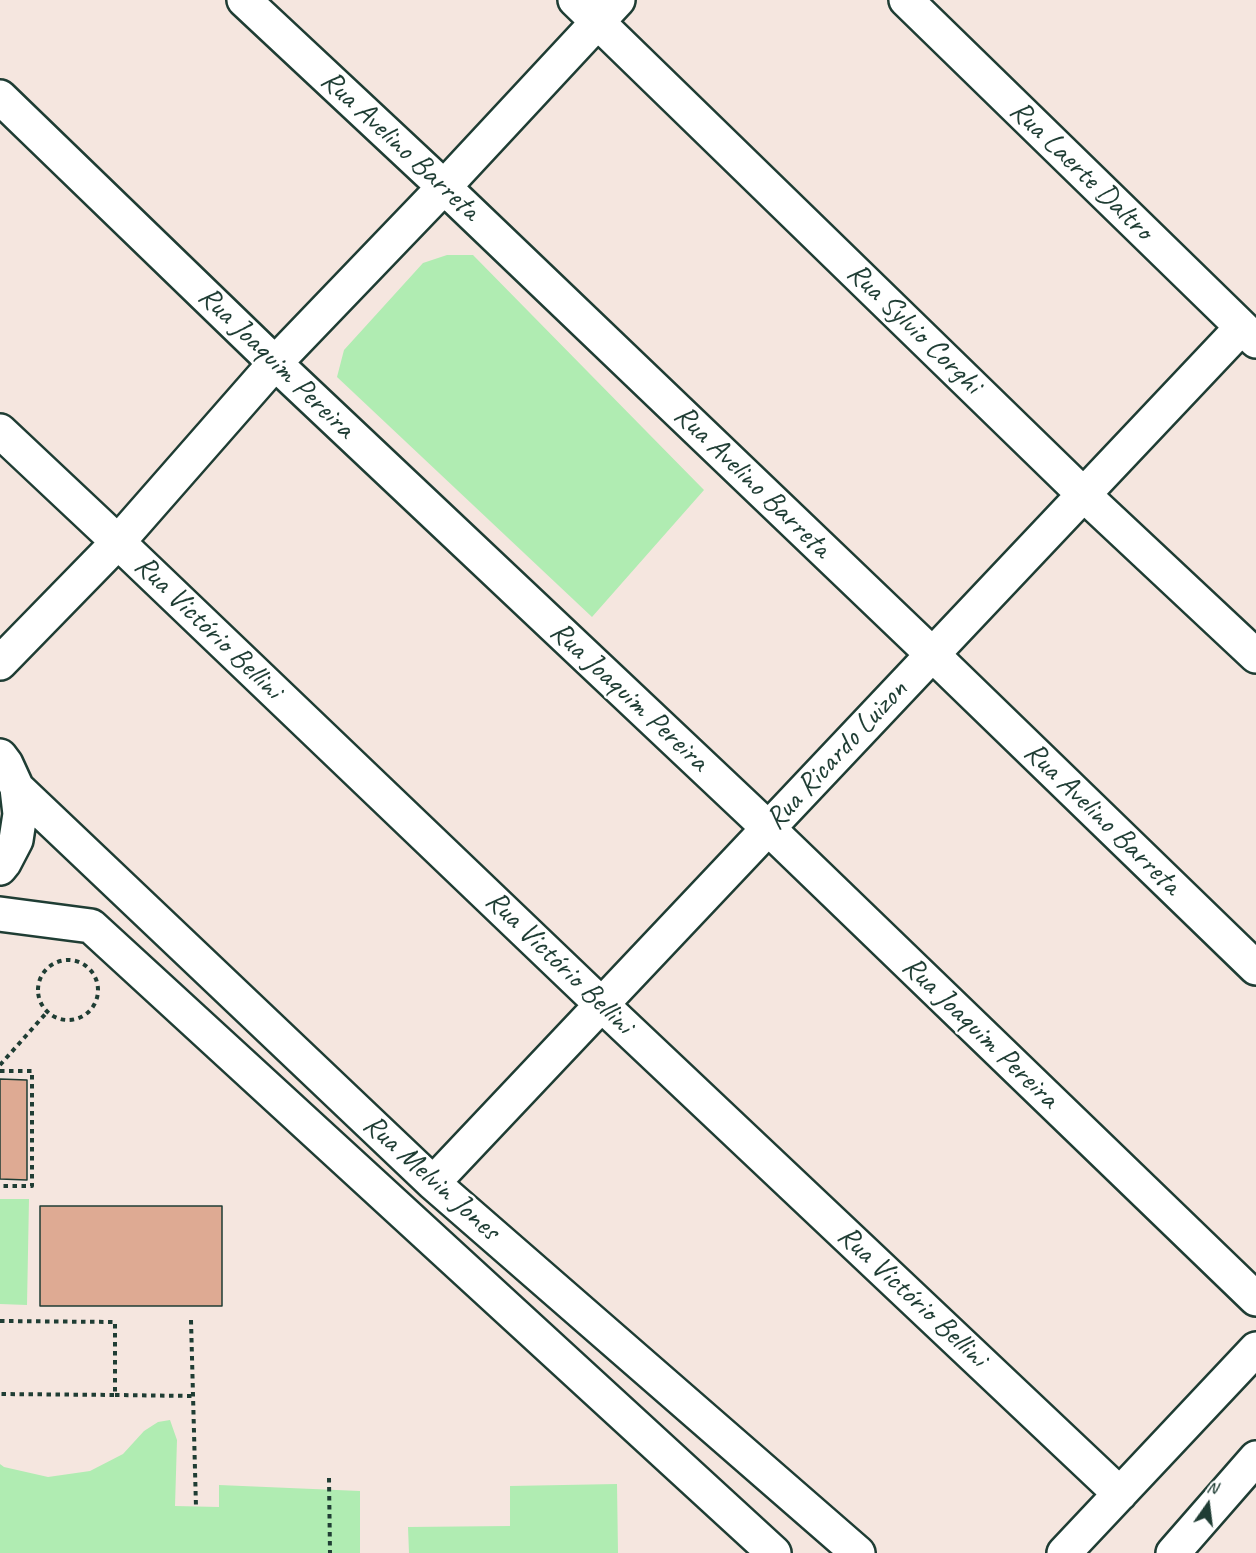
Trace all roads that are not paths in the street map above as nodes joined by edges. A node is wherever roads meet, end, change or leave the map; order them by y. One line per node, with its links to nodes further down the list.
1 (244, 0): 5 (street, Rua Avelino Barreta)
2 (906, 0): 6 (street, Rua Laerte Daltro)
3 (597, 7): 5 (street); 9 (street, Rua Sylvio Corghi)
4 (0, 97): 7 (street, Rua Joaquim Pereira)
5 (444, 187): 7 (street); 11 (street, Rua Avelino Barreta)
6 (1249, 335): 9 (street, Rua Ricardo Luizon)
7 (275, 363): 10 (street); 16 (street, Rua Joaquim Pereira)
8 (0, 431): 10 (street, Rua Victório Bellini)
9 (1083, 494): 11 (street, Rua Ricardo Luizon); 12 (street, Rua Sylvio Corghi)
10 (118, 542): 13 (street); 20 (street, Rua Victório Bellini)
11 (932, 654): 16 (street, Rua Ricardo Luizon); 19 (street, Rua Avelino Barreta)
12 (1256, 656)
13 (0, 663)
14 (0, 756): 15 (street)
15 (17, 788): 17 (street); 21 (street, Rua Melvin Jones)
16 (768, 828): 20 (street, Rua Ricardo Luizon); 22 (street, Rua Joaquim Pereira)
17 (0, 868)
18 (0, 914): 26 (street, Rua Melvin Jones)
19 (1256, 968)
20 (601, 1004): 21 (street, Rua Ricardo Luizon); 25 (street, Rua Victório Bellini)
21 (433, 1183): 27 (street, Rua Melvin Jones)
22 (1256, 1299)
23 (1256, 1349): 25 (street)
24 (1256, 1458): 29 (street)
25 (1120, 1494): 28 (street)
26 (774, 1553)
27 (858, 1553)
28 (1064, 1553)
29 (1173, 1553)

